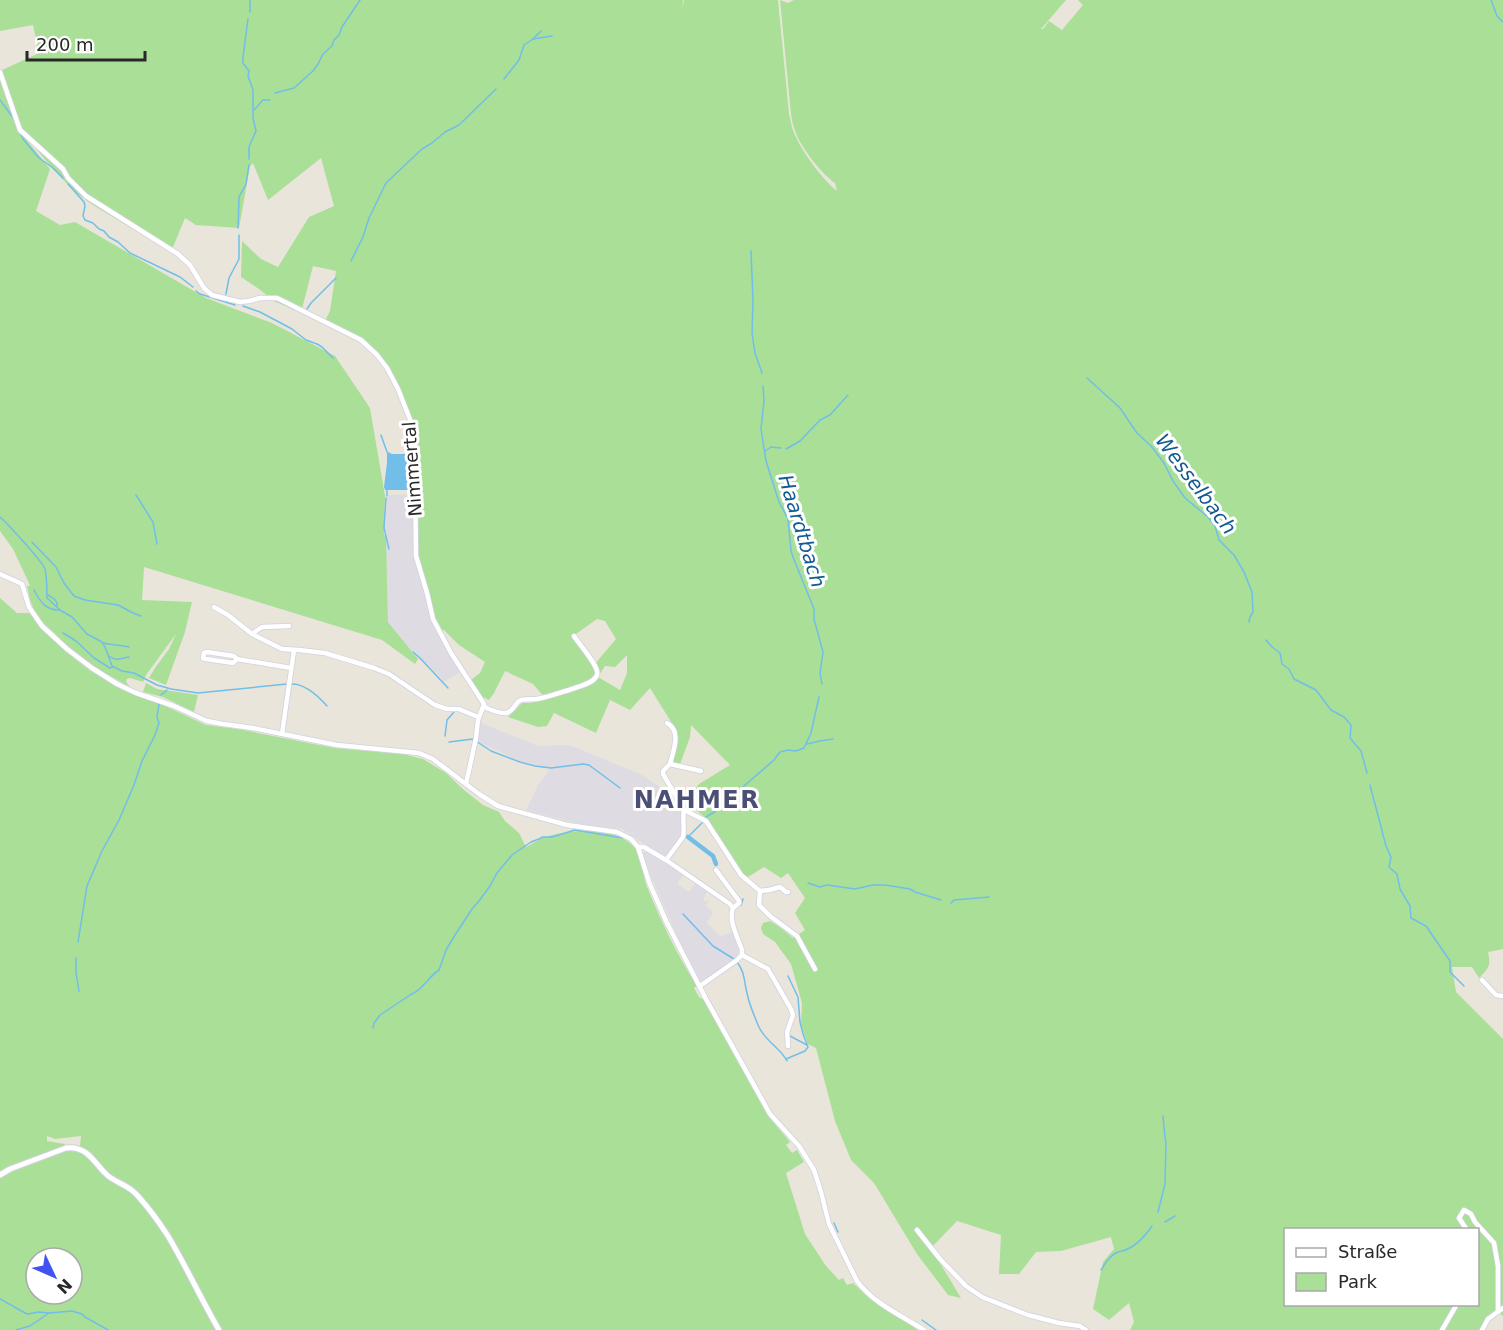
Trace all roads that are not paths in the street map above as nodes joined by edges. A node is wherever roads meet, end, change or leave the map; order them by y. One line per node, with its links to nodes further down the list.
1 (0, 72): 10 (street, Nimmertal)
2 (0, 574): 13 (street)
3 (214, 607): 5 (street)
4 (290, 626): 5 (street)
5 (252, 634): 7 (street)
6 (574, 636): 10 (street)
7 (294, 650): 9 (street); 11 (street)
8 (237, 659): 8 (street); 9 (street)
9 (291, 668): 13 (street)
10 (483, 707): 11 (street)
11 (478, 717): 16 (street)
12 (667, 723): 14 (street)
13 (282, 734): 16 (street)
14 (670, 764): 15 (street); 17 (street)
15 (701, 771)
16 (466, 784): 18 (street)
17 (684, 810): 19 (street); 21 (street)
18 (638, 847): 19 (street); 27 (street)
19 (666, 860): 23 (street)
20 (716, 870): 23 (street)
21 (760, 891): 22 (street); 25 (street)
22 (788, 892)
23 (733, 908): 24 (street)
24 (742, 955): 27 (street); 29 (street)
25 (815, 969)
26 (1482, 980): 28 (street)
27 (700, 986): 37 (street)
28 (1503, 996)
29 (788, 1046)
30 (0, 1175): 36 (street)
31 (1466, 1228): 34 (street)
32 (917, 1230): 38 (street)
33 (1456, 1306): 39 (street)
34 (1501, 1310): 35 (street); 40 (street)
35 (1503, 1317)
36 (219, 1330)
37 (924, 1330)
38 (1086, 1330)
39 (1442, 1330)
40 (1482, 1330)

